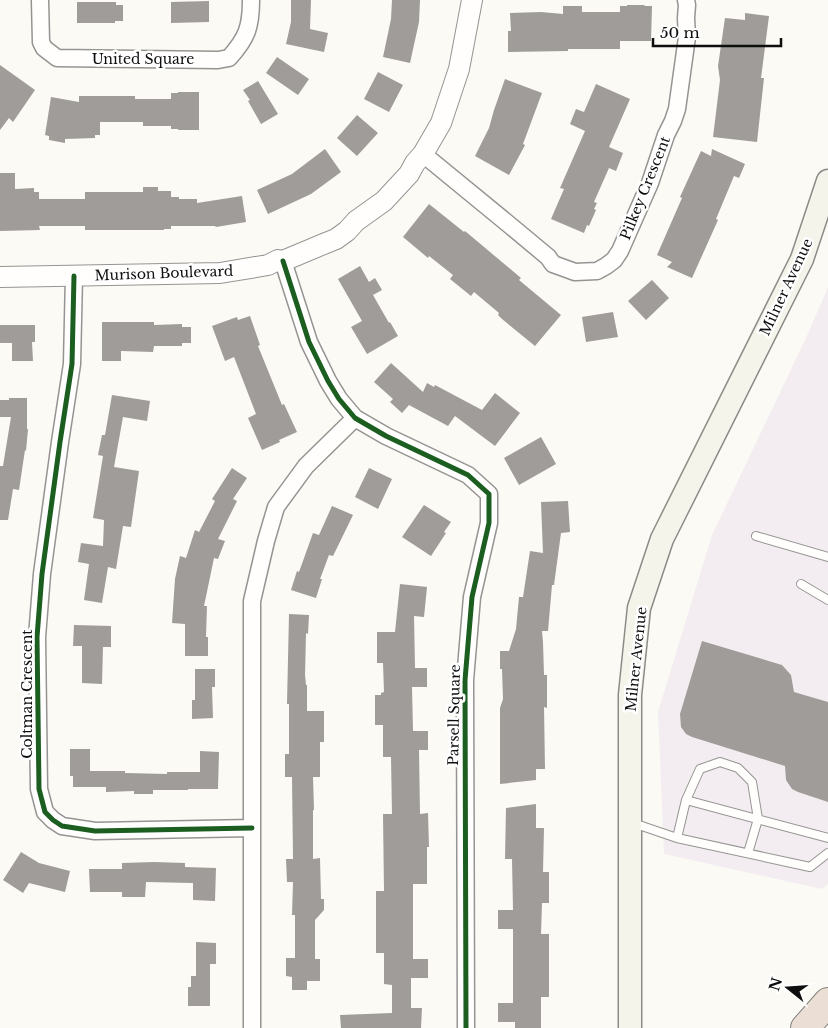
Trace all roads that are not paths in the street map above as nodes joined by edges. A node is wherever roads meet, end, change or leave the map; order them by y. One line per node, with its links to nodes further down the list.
1 (40, 0): 2 (street, United Square)
2 (251, 0)
3 (472, 0): 5 (street, Murison Boulevard)
4 (686, 0): 5 (street, Pilkey Crescent)
5 (423, 154): 7 (street, Murison Boulevard)
6 (828, 181): 17 (main road, Milner Avenue)
7 (283, 262): 8 (street, Murison Boulevard); 10 (street, Parsell Square)
8 (74, 276): 9 (street, Murison Boulevard); 18 (street, Coltman Crescent)
9 (0, 277)
10 (355, 418): 18 (street); 25 (street, Parsell Square)
11 (756, 536): 12 (lane)
12 (828, 557)
13 (801, 584): 14 (lane)
14 (828, 600)
15 (686, 800): 16 (lane); 16 (lane); 19 (lane)
16 (758, 818): 20 (lane); 21 (lane)
17 (631, 823): 19 (lane); 26 (main road, Milner Avenue)
18 (252, 828): 24 (street)
19 (677, 838): 21 (lane)
20 (828, 838)
21 (748, 853): 22 (lane)
22 (828, 853)
23 (828, 1002): 27 (highway)
24 (252, 1028)
25 (466, 1028)
26 (630, 1028)
27 (805, 1028)

